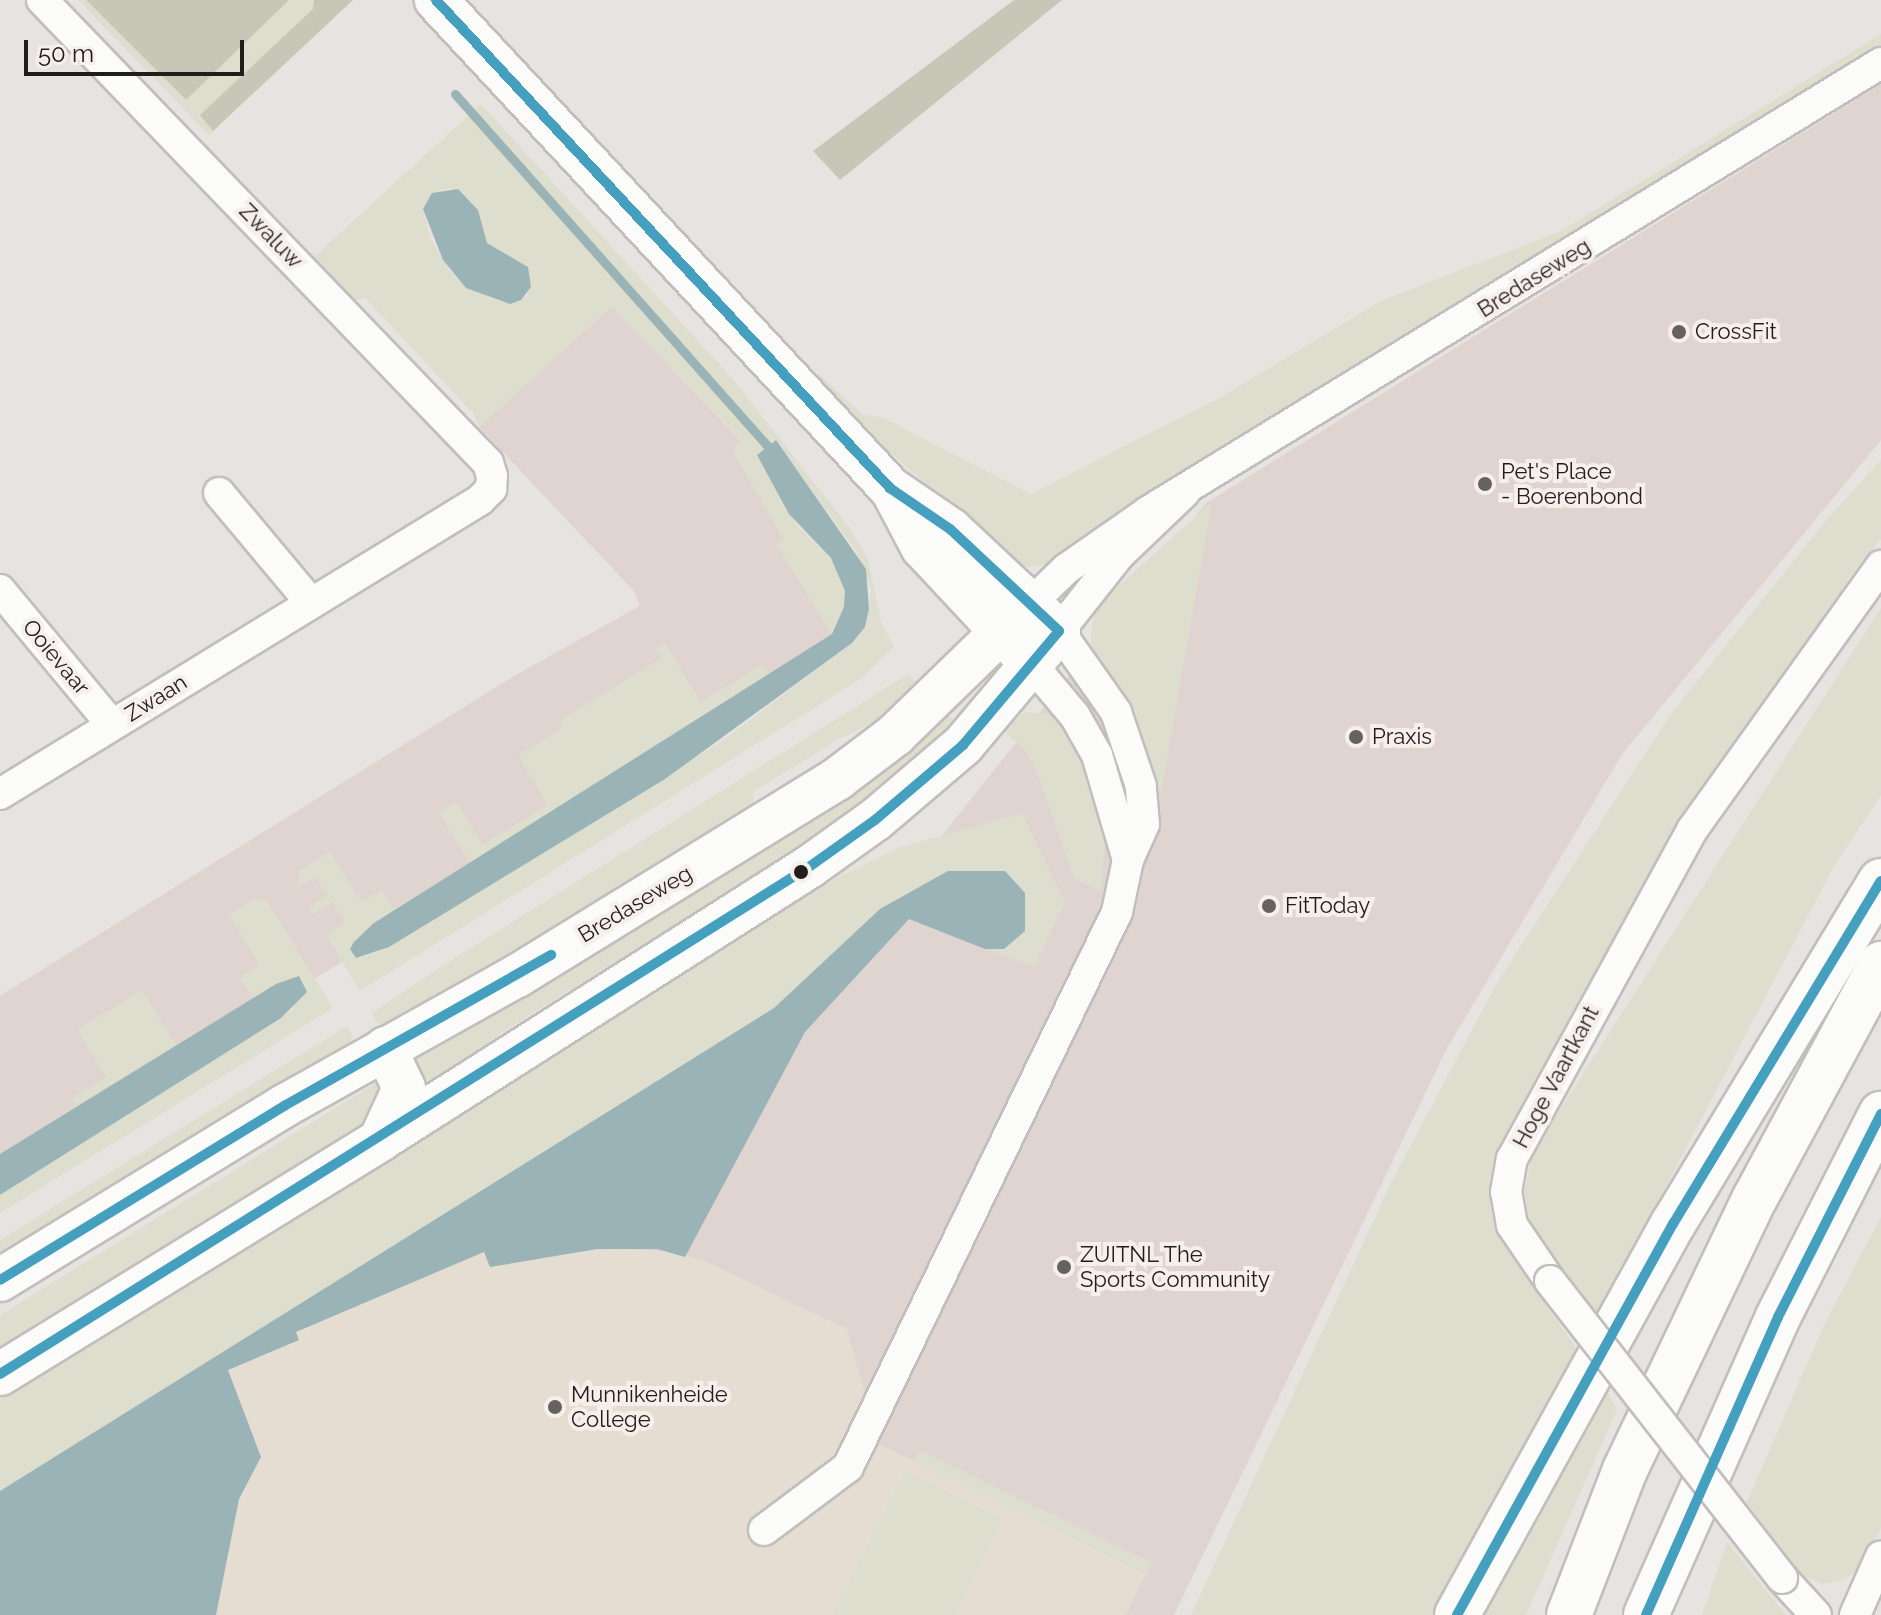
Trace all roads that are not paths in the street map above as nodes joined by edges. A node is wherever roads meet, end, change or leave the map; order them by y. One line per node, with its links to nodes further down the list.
1 (42, 0): 4 (street, Zwaluw)
2 (436, 0): 5 (street)
3 (1881, 63): 10 (street, Bredaseweg)
4 (492, 476): 9 (street, Zwaan)
5 (890, 488): 10 (street); 11 (street)
6 (219, 493): 9 (street)
7 (1881, 566): 28 (street, Hoge Vaartkant, bridge)
8 (0, 590): 13 (street, Ooievaar)
9 (311, 603): 13 (street, Zwaan)
10 (1046, 617): 11 (street, Bredaseweg); 12 (street, Bredaseweg); 15 (street)
11 (1002, 633): 12 (street); 18 (street, Bredaseweg)
12 (1033, 666): 15 (street); 20 (street, Bredaseweg)
13 (112, 725): 14 (street, Zwaan)
14 (0, 794)
15 (1128, 860): 23 (street)
16 (1881, 881): 25 (highway)
17 (1881, 964): 26 (highway)
18 (385, 1048): 20 (street); 21 (street, Bredaseweg)
19 (1881, 1114): 27 (highway)
20 (380, 1140): 22 (street, Bredaseweg)
21 (0, 1280)
22 (0, 1374)
23 (764, 1530)
24 (1881, 1556): 29 (street)
25 (1457, 1615)
26 (1569, 1615)
27 (1646, 1615)
28 (1816, 1615)
29 (1855, 1615)

